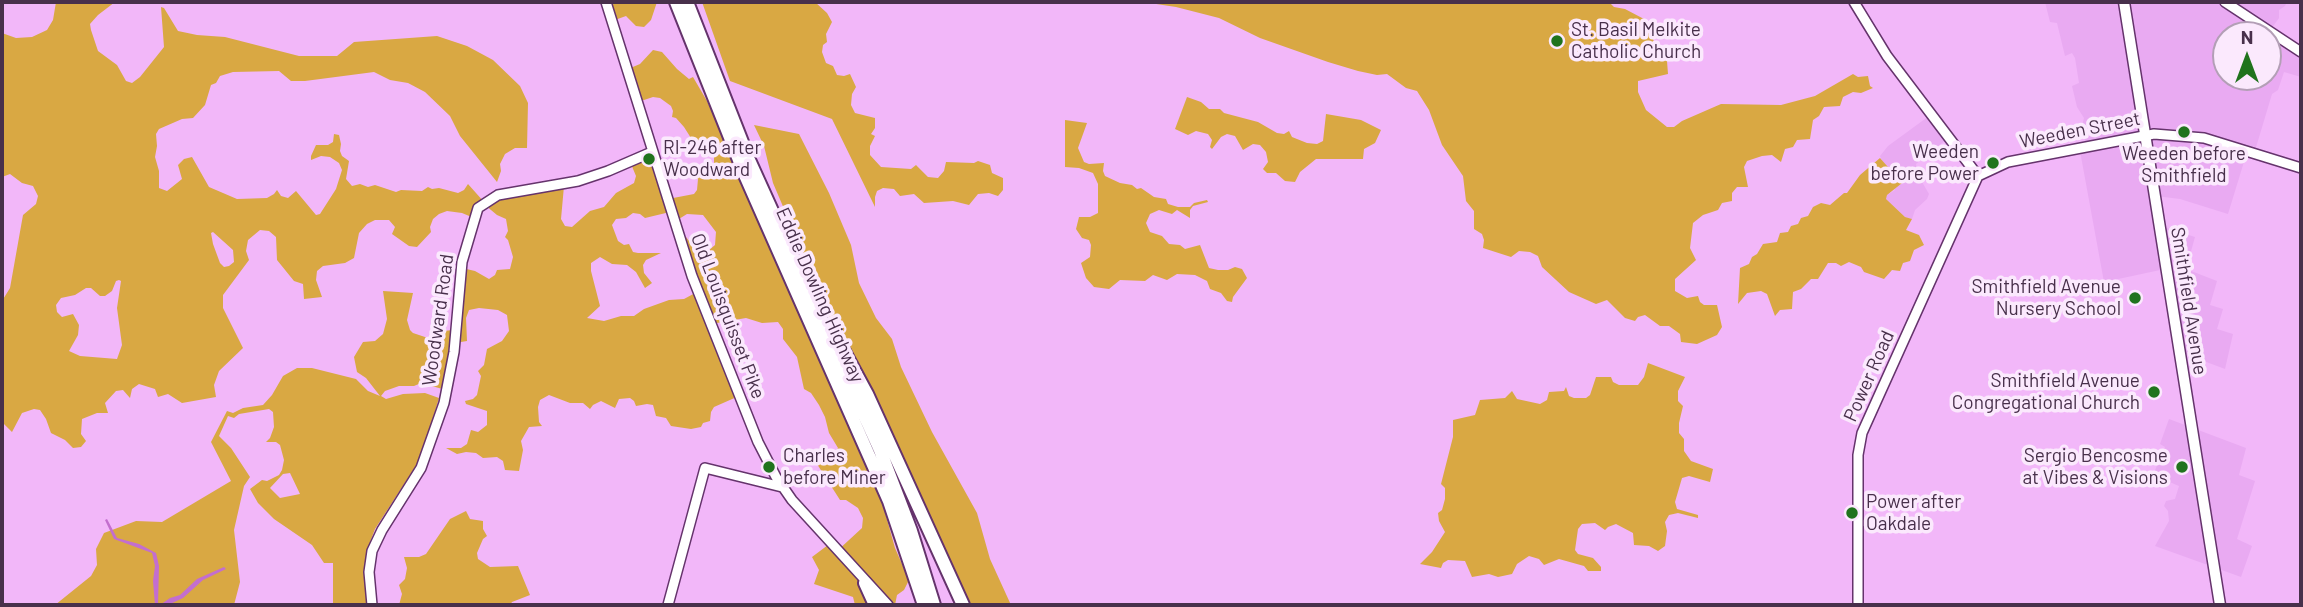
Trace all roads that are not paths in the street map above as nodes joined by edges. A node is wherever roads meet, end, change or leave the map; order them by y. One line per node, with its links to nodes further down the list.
1 (606, 2): 9 (main road, Old Louisquisset Pike)
2 (676, 2): 19 (highway, Eddie Dowling Highway)
3 (687, 2): 12 (highway, Eddie Dowling Highway)
4 (1854, 2): 11 (main road)
5 (2123, 2): 8 (main road, Smithfield Avenue)
6 (2225, 2): 7 (main road)
7 (2301, 52)
8 (2146, 135): 10 (main road, Weeden Street); 11 (main road, Weeden Street); 23 (main road, Smithfield Avenue)
9 (652, 152): 13 (main road, Old Louisquisset Pike); 15 (main road, Woodward Road)
10 (2301, 168)
11 (1978, 176): 22 (main road, Power Road)
12 (794, 263): 20 (highway, Eddie Dowling Highway); 21 (highway)
13 (782, 487): 14 (main road, Old Louisquisset Pike); 16 (main road)
14 (865, 583): 17 (highway); 18 (main road, Old Louisquisset Pike)
15 (372, 605)
16 (668, 605)
17 (875, 605)
18 (888, 605)
19 (923, 605)
20 (934, 605)
21 (963, 605)
22 (1858, 605)
23 (2220, 605)

